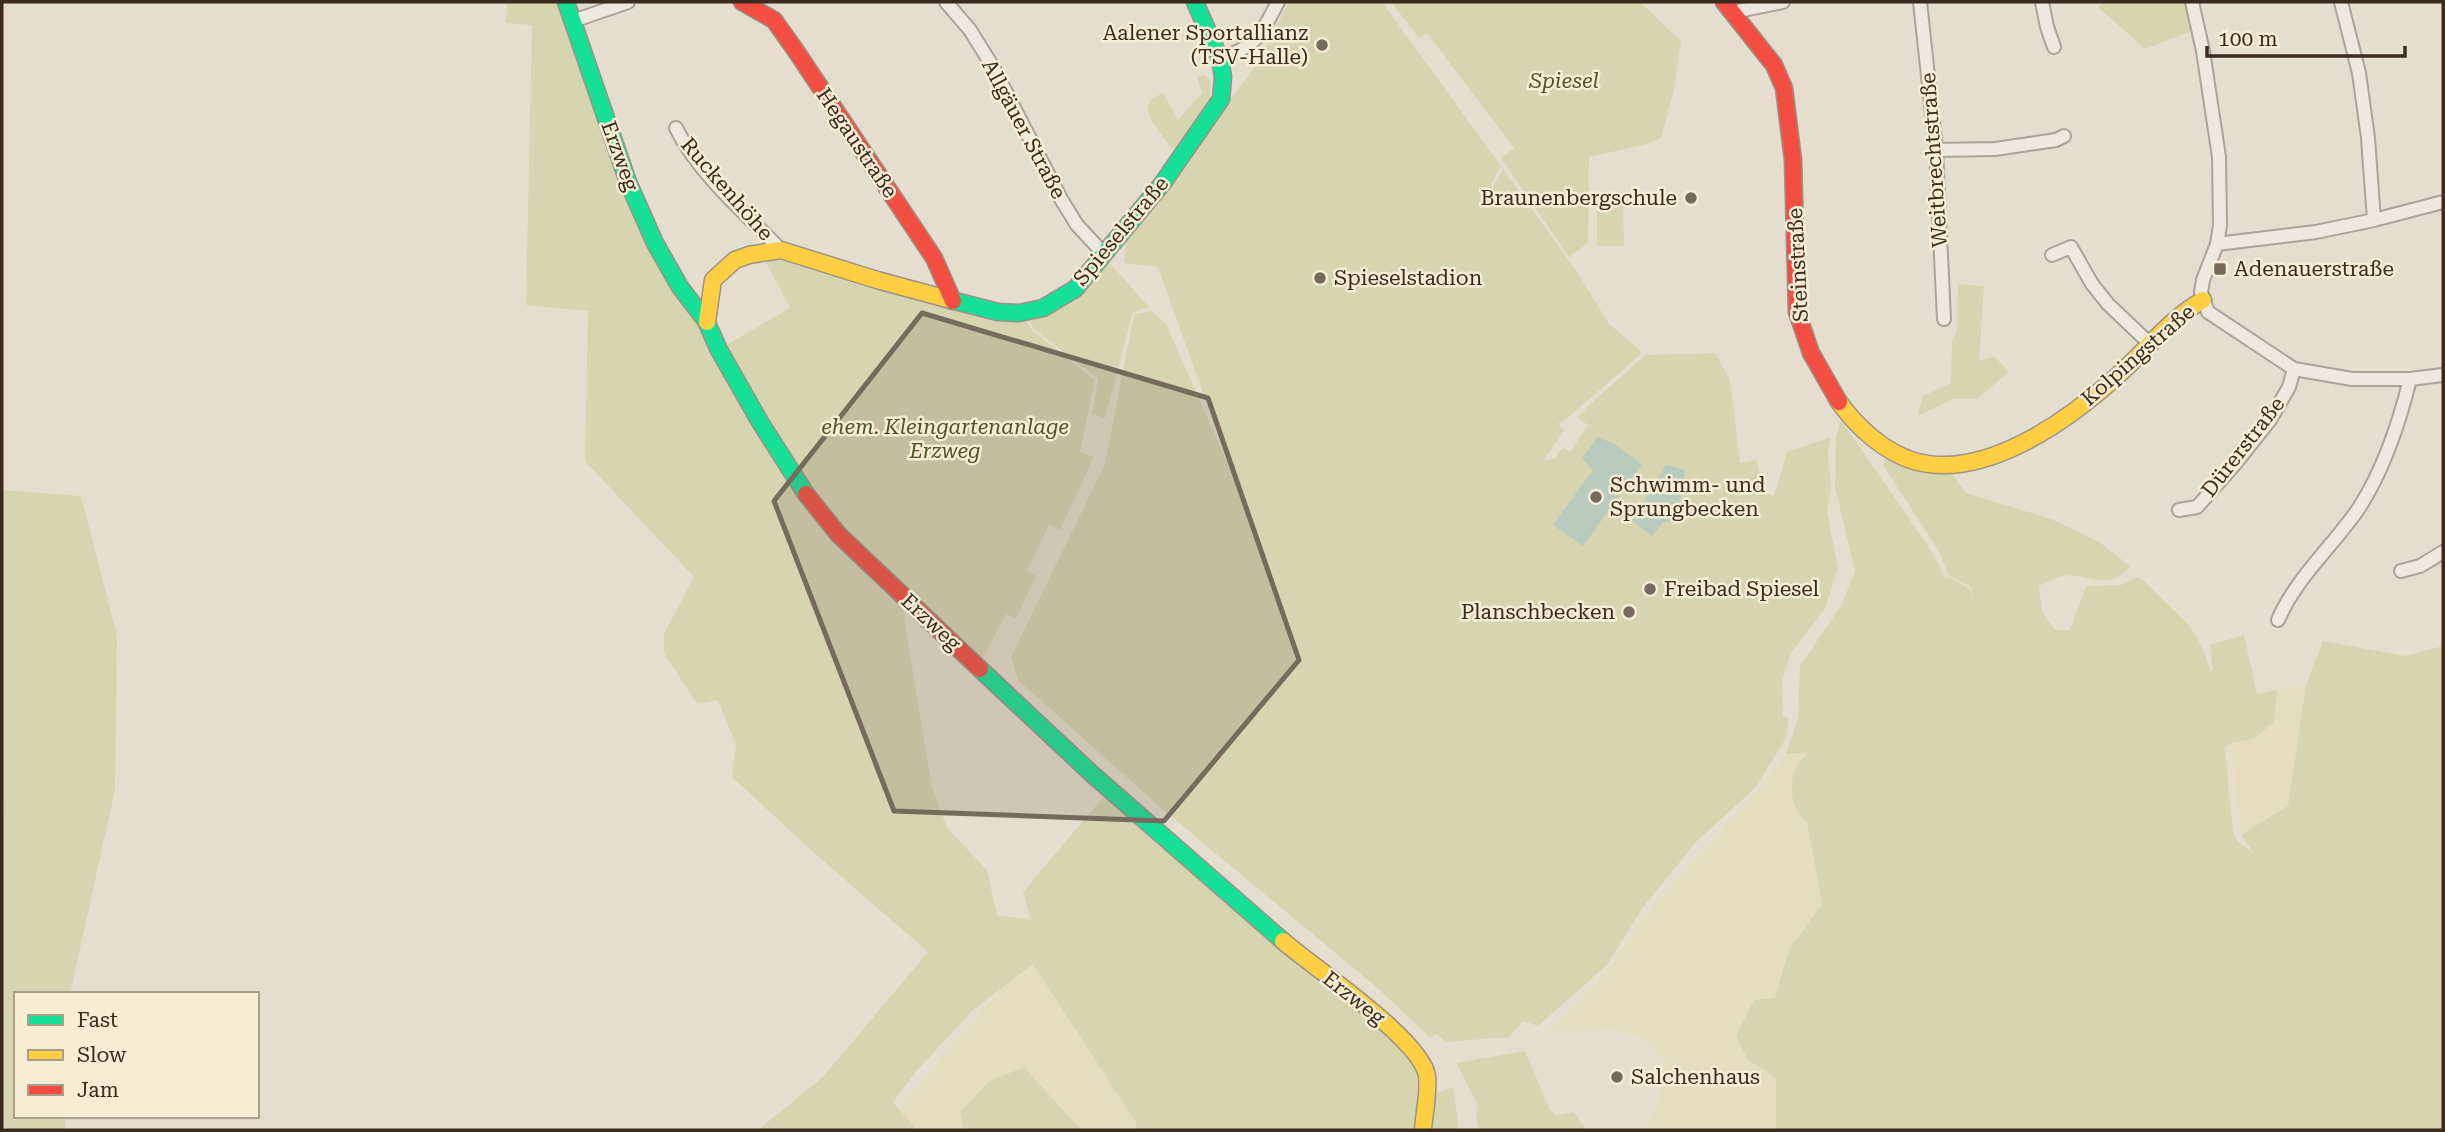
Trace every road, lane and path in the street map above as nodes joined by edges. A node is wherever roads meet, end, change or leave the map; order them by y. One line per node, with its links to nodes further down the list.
1 (566, 2): 13 (street, Erzweg)
2 (628, 2): 13 (street)
3 (742, 2): 26 (street, Hegaustraße)
4 (946, 2): 23 (street, Allgäuer Straße)
5 (1195, 2): 15 (street, Spieselstraße)
6 (1278, 2): 15 (street)
7 (1783, 2): 12 (street)
8 (1920, 2): 18 (street, Weitbrechtstraße)
9 (2042, 2): 14 (street)
10 (2192, 2): 21 (street, Kolpingstraße)
11 (2341, 2): 20 (street)
12 (1729, 7): 33 (street, Steinstraße)
13 (573, 21): 28 (street, Erzweg)
14 (2054, 47)
15 (1220, 59): 23 (street, Spieselstraße)
16 (676, 128): 22 (street, Ruckenhöhe)
17 (2064, 136): 18 (street)
18 (1936, 150): 27 (street, Weitbrechtstraße)
19 (2443, 202): 20 (street)
20 (2374, 220): 21 (street)
21 (2217, 244): 25 (street, Kolpingstraße)
22 (781, 250): 26 (street, Spieselstraße); 28 (street, Spieselstraße)
23 (1105, 255): 26 (street, Spieselstraße)
24 (2052, 255): 29 (street)
25 (2203, 300): 29 (street, Kolpingstraße); 30 (street)
26 (953, 301)
27 (1944, 319)
28 (707, 321): 38 (street, Erzweg)
29 (2150, 344): 33 (street, Kolpingstraße)
30 (2294, 369): 32 (street); 34 (street, Dürerstraße)
31 (2443, 375): 32 (street)
32 (2410, 379): 37 (street)
33 (1952, 466)
34 (2179, 510)
35 (2443, 552): 36 (street)
36 (2401, 571)
37 (2278, 620)
38 (1423, 1130)

